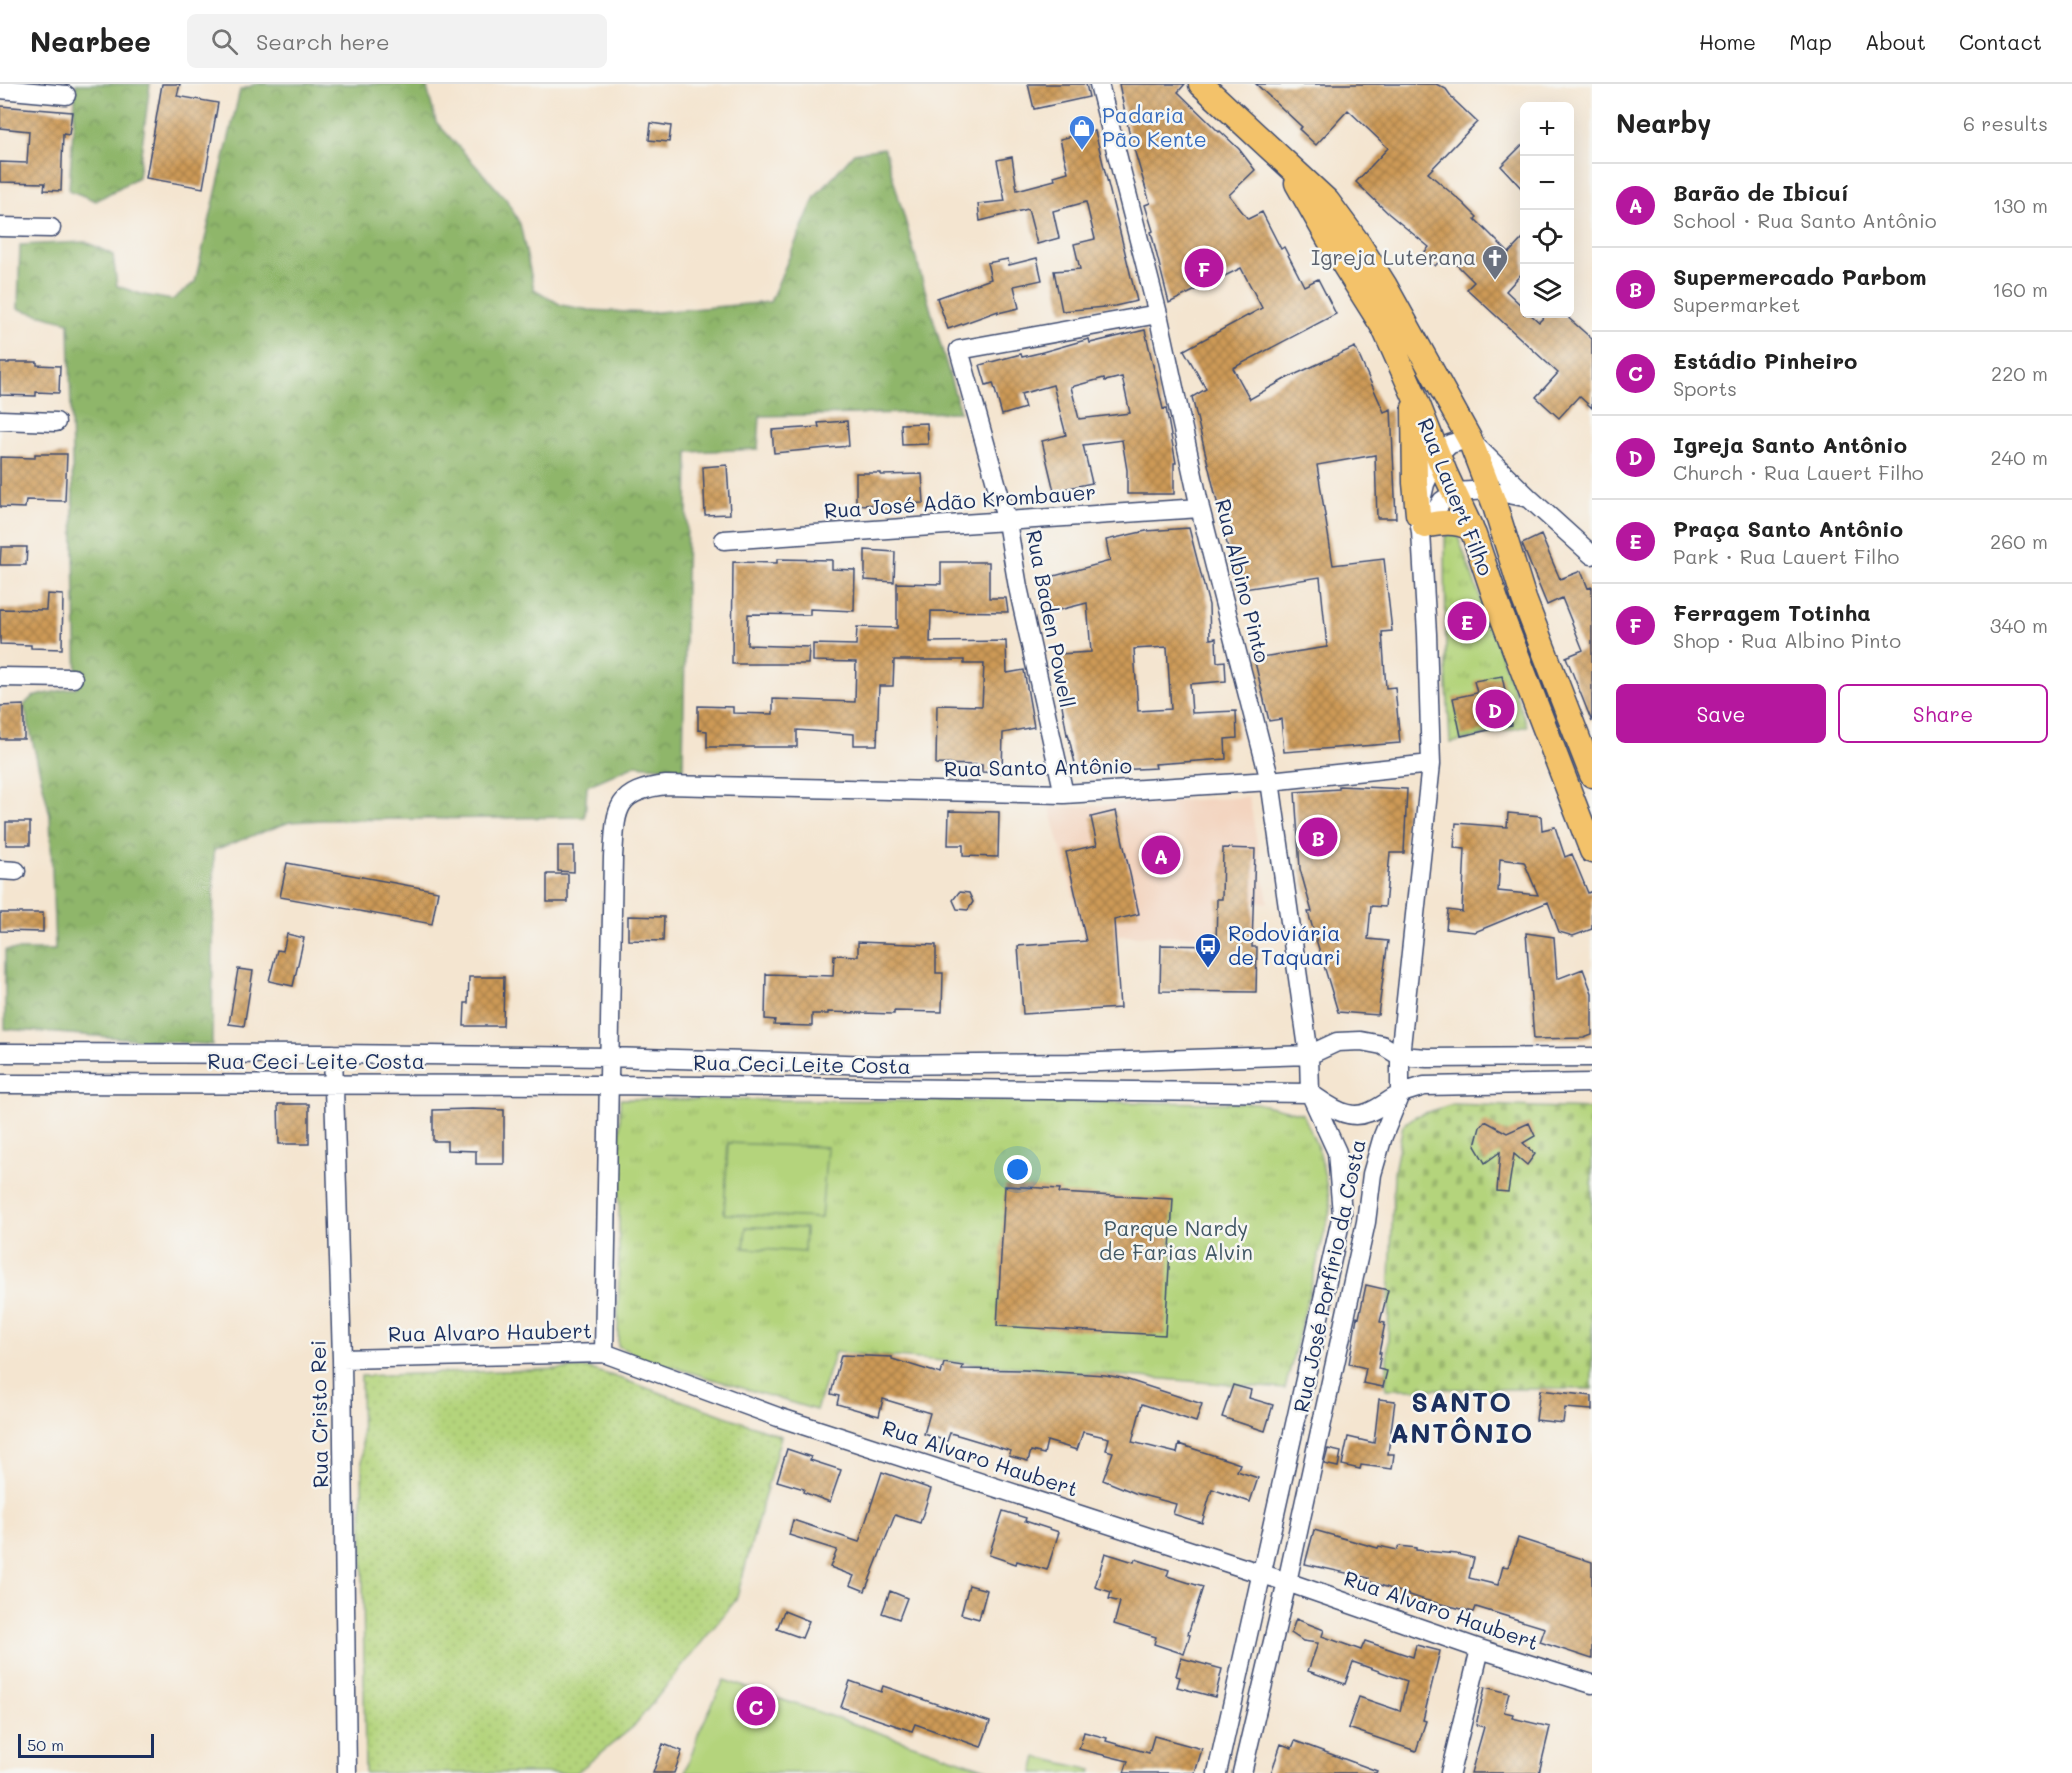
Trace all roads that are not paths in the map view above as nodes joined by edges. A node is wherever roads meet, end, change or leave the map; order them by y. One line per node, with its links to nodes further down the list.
1 (1100, 84): 8 (street, Rua Albino Pinto)
2 (1201, 84): 5 (main road, Rua Lauert Filho)
3 (0, 89): 4 (street)
4 (66, 96)
5 (1284, 160): 9 (main road, Rua Lauert Filho); 10 (main road, Rua Lauert Filho)
6 (0, 227): 7 (street)
7 (51, 228)
8 (1158, 314): 18 (street, Rua Albino Pinto); 19 (street, Rua Baden Powell)
9 (1437, 380): 10 (main road); 13 (main road, Rua Lauert Filho)
10 (1414, 395): 14 (main road, Rua Lauert Filho); 20 (main road)
11 (0, 420): 12 (street)
12 (56, 422)
13 (1470, 440): 14 (street); 15 (main road, Rua Lauert Filho); 17 (street)
14 (1438, 456): 16 (main road, Rua Lauert Filho); 20 (street, Rua José Porfírio da Costa)
15 (1489, 490): 16 (street); 17 (street); 24 (main road, Rua Lauert Filho)
16 (1455, 492): 20 (street); 21 (main road, Rua Lauert Filho)
17 (1529, 498): 23 (street)
18 (1200, 508): 19 (street, Rua José Adão Krombauer); 30 (street, Rua Albino Pinto)
19 (1007, 522): 22 (street, Rua José Adão Krombauer); 31 (street, Rua Baden Powell)
20 (1422, 524): 21 (main road); 28 (street, Rua José Porfírio da Costa)
21 (1471, 528): 25 (main road, Rua Lauert Filho)
22 (724, 540)
23 (1592, 555)
24 (1524, 599): 25 (main road); 29 (main road, Rua Lauert Filho)
25 (1498, 606): 32 (main road, Rua Lauert Filho)
26 (0, 676): 27 (street)
27 (73, 678)
28 (1431, 764): 30 (street, Rua Santo Antônio); 36 (street, Rua José Porfírio da Costa)
29 (1592, 775)
30 (1270, 781): 31 (street, Rua Santo Antônio); 35 (street, Rua Albino Pinto)
31 (1064, 794): 37 (street, Rua Santo Antônio)
32 (1592, 851)
33 (0, 1053): 34 (street, Rua Ceci Leite Costa)
34 (333, 1054): 37 (street, Rua Ceci Leite Costa); 42 (street, Rua Cristo Rei)
35 (1310, 1054): 36 (street, Rua Ceci Leite Costa); 39 (street, Rua Ceci Leite Costa); 45 (street, Rua Albino Pinto)
36 (1400, 1056): 38 (street, Rua Ceci Leite Costa); 46 (street, Rua José Porfírio da Costa)
37 (609, 1057): 39 (street, Rua Ceci Leite Costa); 43 (street)
38 (1592, 1057)
39 (877, 1065): 44 (street)
40 (1592, 1083): 46 (street)
41 (0, 1084): 42 (street, Rua Ceci Leite Costa)
42 (333, 1084): 43 (street, Rua Ceci Leite Costa); 48 (street, Rua Cristo Rei)
43 (609, 1085): 44 (street, Rua Ceci Leite Costa); 47 (street)
44 (877, 1089): 45 (street, Rua Ceci Leite Costa)
45 (1310, 1093): 46 (street); 49 (street, Rua José Porfírio da Costa)
46 (1400, 1094): 50 (street, Rua José Porfírio da Costa)
47 (604, 1353): 48 (street, Rua Alvaro Haubert); 49 (street, Rua Alvaro Haubert)
48 (342, 1359): 53 (street, Rua Cristo Rei)
49 (1262, 1574): 50 (street, Rua Alvaro Haubert); 54 (street, Rua José Porfírio da Costa)
50 (1287, 1582): 51 (street, Rua Alvaro Haubert); 55 (street, Rua José Porfírio da Costa)
51 (1480, 1649): 52 (street, Rua Alvaro Haubert); 56 (street)
52 (1592, 1684)
53 (347, 1773)
54 (1217, 1773)
55 (1242, 1773)
56 (1450, 1773)

